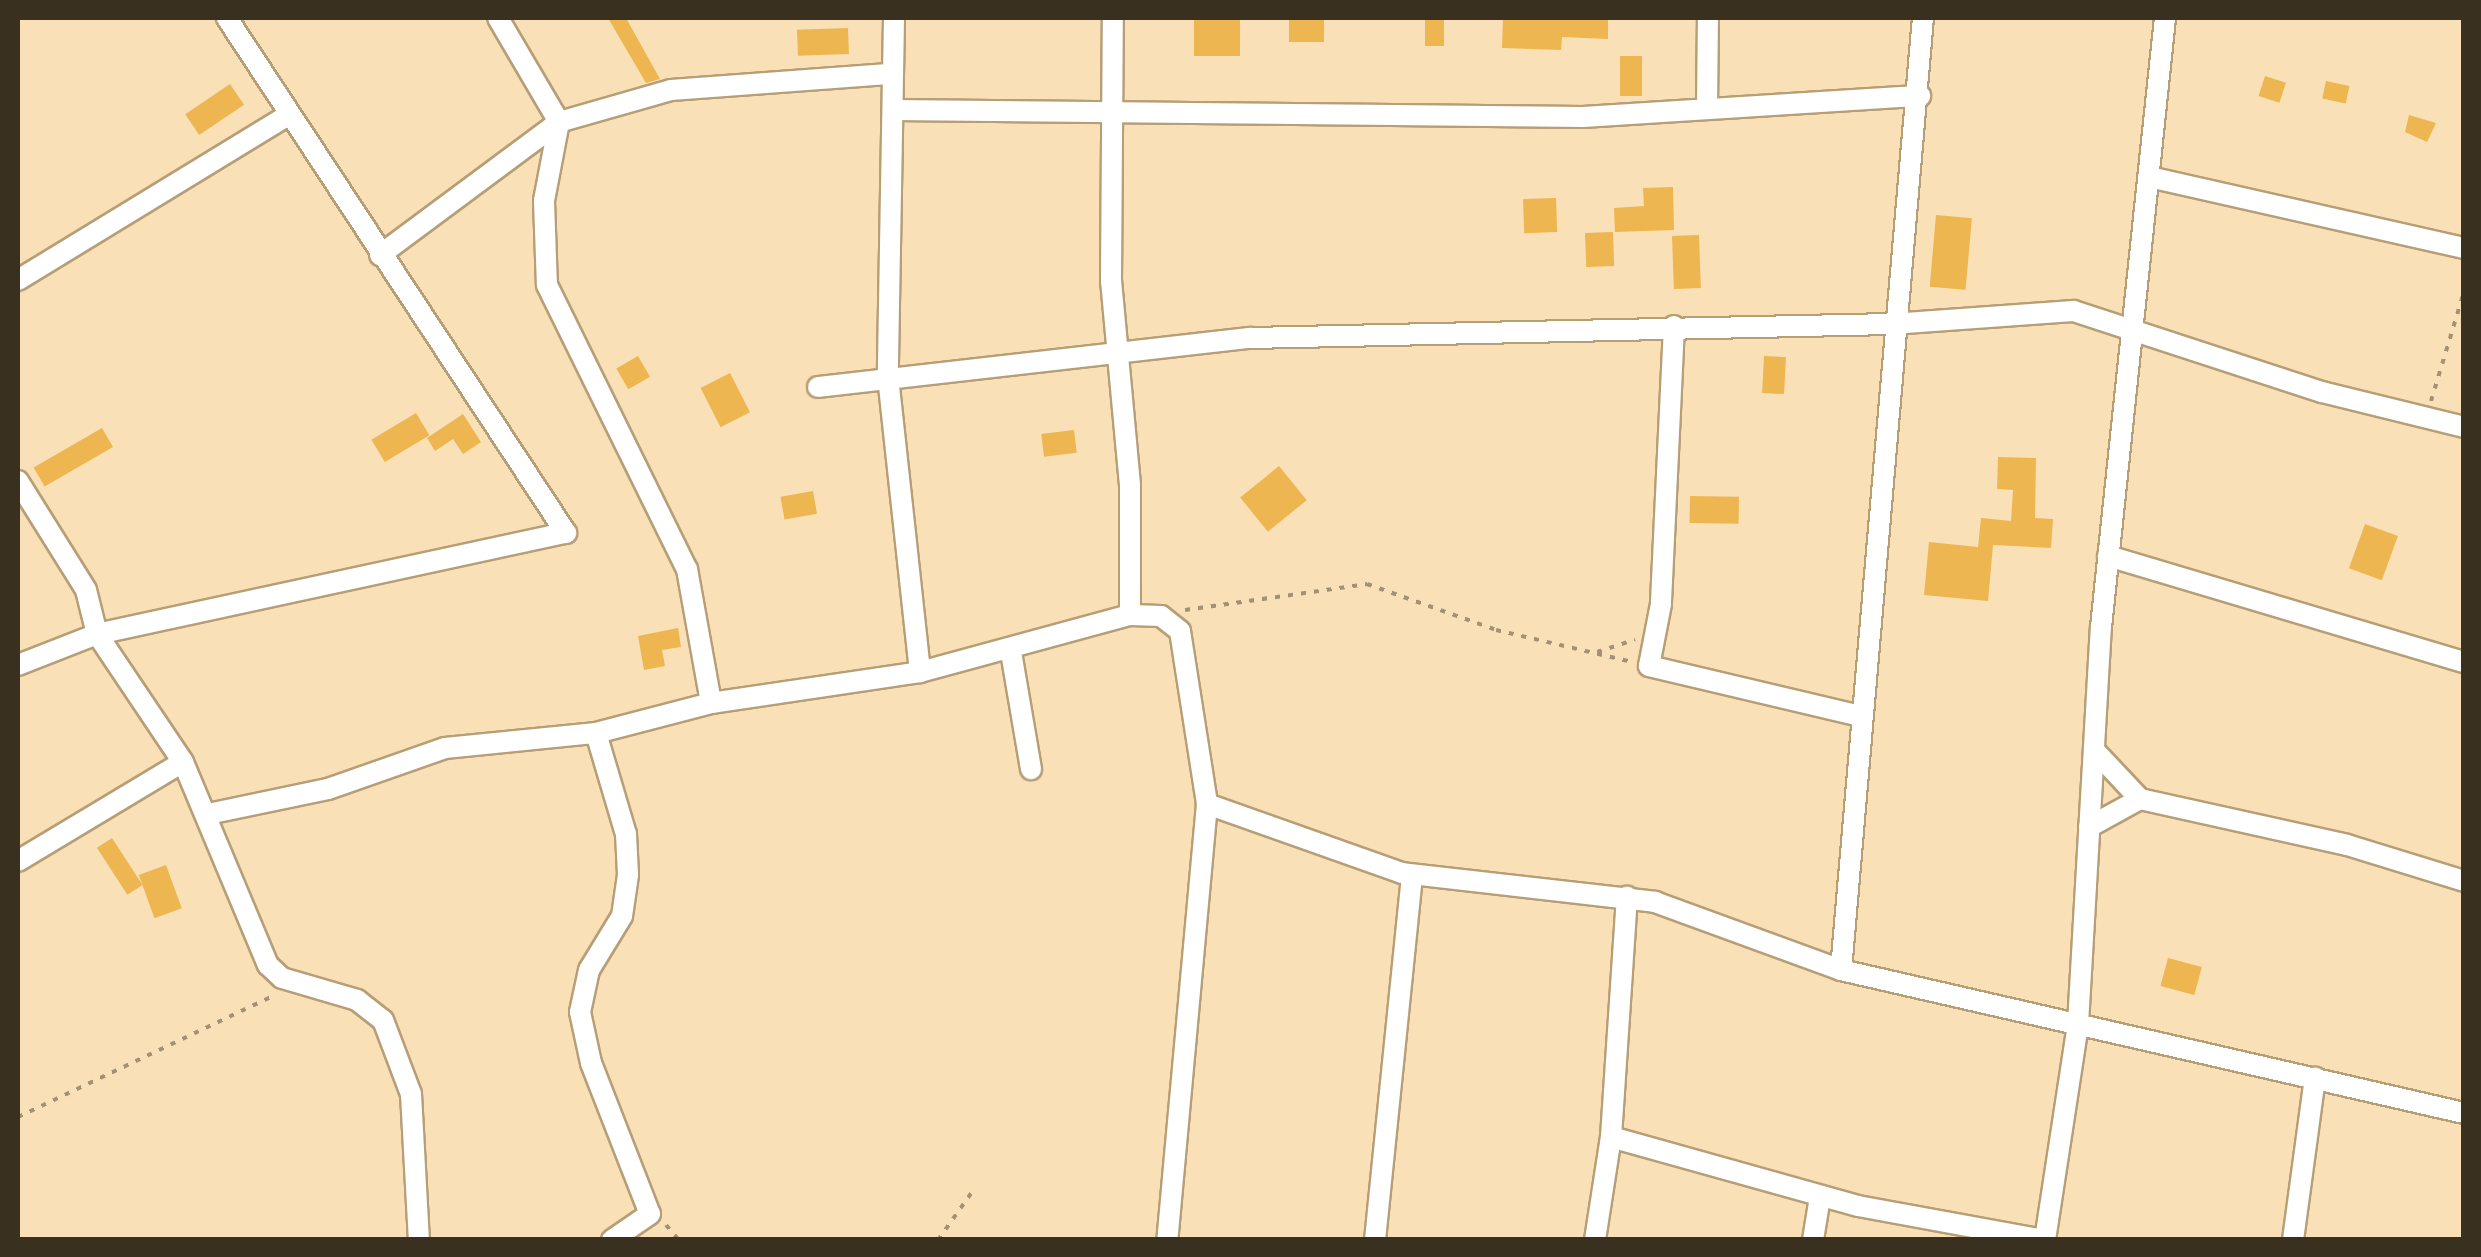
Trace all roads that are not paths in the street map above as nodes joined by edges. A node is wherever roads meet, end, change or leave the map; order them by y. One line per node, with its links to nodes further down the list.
1 (227, 18): 13 (street)
2 (498, 18): 14 (street)
3 (894, 18): 8 (street)
4 (1113, 18): 12 (street)
5 (1708, 18): 10 (street)
6 (1923, 18): 9 (street)
7 (2165, 18): 15 (street)
8 (891, 74): 11 (street); 14 (street)
9 (1920, 96): 10 (street); 19 (street)
10 (1707, 108): 12 (street)
11 (893, 110): 12 (street); 23 (street)
12 (1116, 115): 22 (street)
13 (287, 116): 17 (street); 18 (street)
14 (560, 122): 17 (street); 34 (street)
15 (2149, 177): 16 (street); 21 (street)
16 (2464, 248)
17 (380, 255): 29 (street)
18 (18, 280)
19 (1891, 324): 20 (street); 21 (street); 35 (street)
20 (1674, 326): 22 (street); 35 (street)
21 (2133, 327): 25 (street); 27 (street)
22 (1113, 357): 23 (street); 28 (street)
23 (888, 377): 24 (street); 33 (street)
24 (818, 386)
25 (2464, 428)
26 (18, 480): 29 (street)
27 (2108, 556): 31 (street); 37 (street)
28 (1130, 615): 30 (street); 41 (street)
29 (98, 634): 32 (street); 38 (street)
30 (1011, 652): 33 (street); 39 (street)
31 (2464, 662)
32 (18, 665)
33 (920, 672): 34 (street)
34 (711, 703): 36 (street)
35 (1860, 716): 48 (street)
36 (596, 733): 42 (street); 55 (street)
37 (2094, 750): 40 (street); 43 (street)
38 (182, 762): 42 (street); 44 (street)
39 (1031, 769)
40 (2140, 799): 43 (street); 46 (street)
41 (1207, 804): 45 (street); 56 (street)
42 (208, 814): 54 (street)
43 (2088, 827): 49 (street)
44 (18, 860)
45 (1412, 876): 47 (street); 57 (street)
46 (2464, 882)
47 (1627, 897): 48 (street); 52 (street)
48 (1840, 970): 49 (street)
49 (2078, 1024): 50 (street); 60 (street)
50 (2315, 1077): 51 (street); 61 (street)
51 (2464, 1113)
52 (1611, 1137): 53 (street); 58 (street)
53 (1820, 1196): 59 (street); 60 (street)
54 (419, 1240)
55 (612, 1240)
56 (1167, 1240)
57 (1375, 1240)
58 (1595, 1240)
59 (1814, 1240)
60 (2044, 1240)
61 (2293, 1240)

